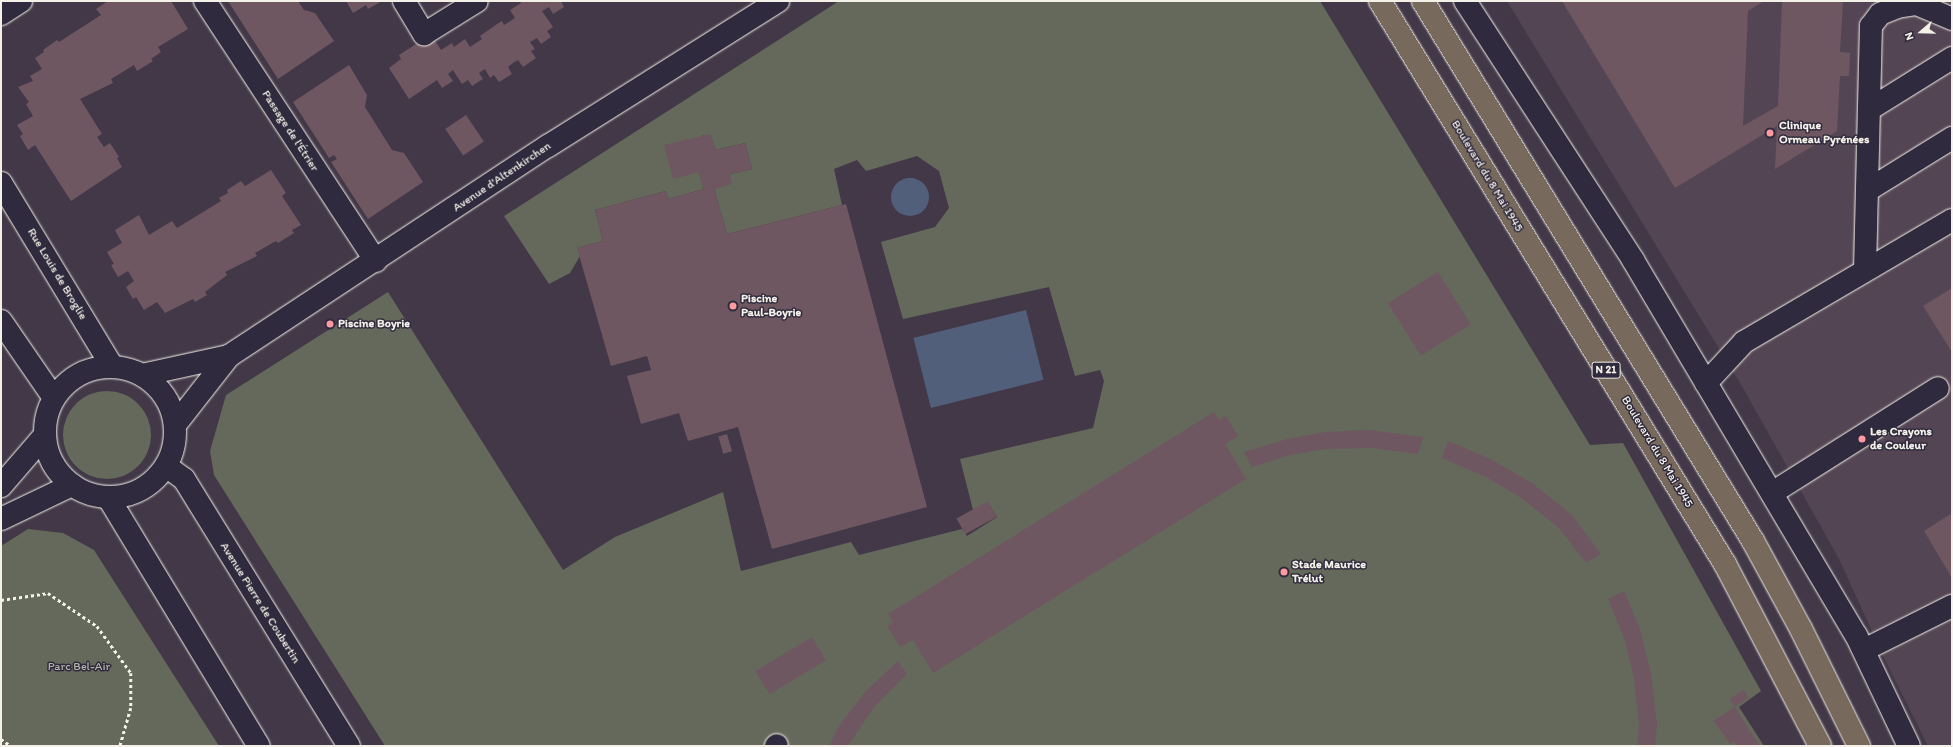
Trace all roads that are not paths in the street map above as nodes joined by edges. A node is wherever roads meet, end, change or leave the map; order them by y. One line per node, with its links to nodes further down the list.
1 (21, 1): 9 (street)
2 (205, 1): 17 (street, Passage de l'Étrier)
3 (404, 1): 4 (street)
4 (477, 1)
5 (778, 1): 17 (street, Avenue d'Altenkirchen)
6 (1380, 1): 38 (main road, Boulevard du 8 Mai 1945 / N 21)
7 (1423, 1): 39 (main road)
8 (1465, 1): 23 (street)
9 (1, 14)
10 (1952, 19): 12 (street)
11 (1952, 58): 12 (street)
12 (1870, 108): 15 (street)
13 (1952, 138): 15 (street)
14 (1, 183): 21 (street, Rue Louis de Broglie)
15 (1868, 190): 18 (street)
16 (1952, 220): 18 (street)
17 (376, 261): 20 (street, Avenue d'Altenkirchen)
18 (1866, 270): 23 (street)
19 (1, 321): 25 (street)
20 (229, 356): 22 (street, Avenue d'Altenkirchen); 26 (street, Avenue d'Altenkirchen)
21 (112, 366): 22 (street); 25 (street)
22 (142, 375): 26 (street)
23 (1706, 383): 31 (street)
24 (1938, 388): 31 (street)
25 (54, 398): 27 (street)
26 (175, 426): 28 (street)
27 (45, 435): 29 (street); 30 (street)
28 (166, 466): 32 (street); 37 (street, Avenue Pierre de Coubertin)
29 (72, 485): 32 (street); 33 (street)
30 (1, 486)
31 (1772, 493): 35 (street)
32 (108, 497): 36 (street)
33 (1, 519)
34 (1952, 606): 35 (street)
35 (1864, 650): 40 (street)
36 (259, 746)
37 (349, 746)
38 (1820, 746)
39 (1859, 746)
40 (1909, 746)

